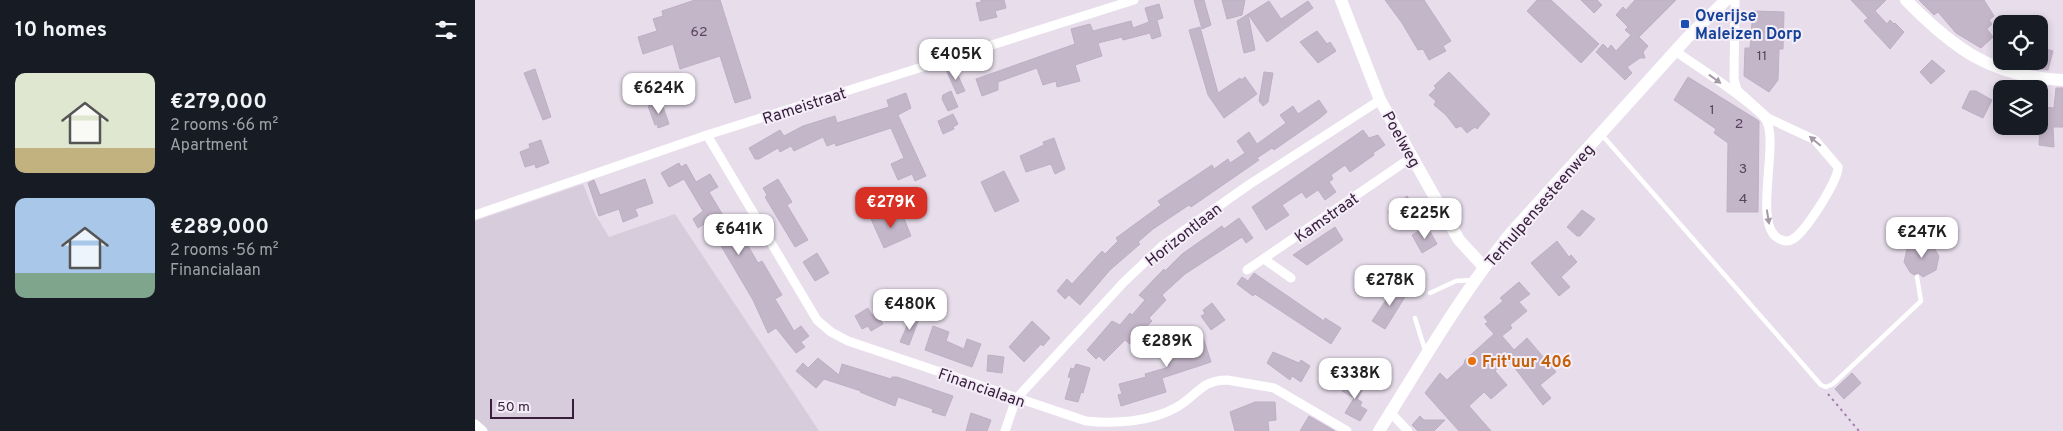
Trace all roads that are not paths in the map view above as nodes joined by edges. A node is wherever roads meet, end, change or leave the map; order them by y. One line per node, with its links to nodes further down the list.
1 (1135, 0): 10 (street, Rameistraat)
2 (1341, 0): 8 (main road, Poelweg)
3 (1726, 0): 6 (main road, Terhulpensesteenweg)
4 (1735, 0): 6 (street, one-way to 4)
5 (1906, 0): 7 (main road)
6 (1675, 51): 9 (main road, Terhulpensesteenweg)
7 (2063, 80)
8 (1380, 100): 11 (main road, Poelweg); 22 (street, Horizontlaan)
9 (1601, 134): 14 (main road, Terhulpensesteenweg); 16 (lane)
10 (707, 135): 12 (street, Rameistraat); 22 (street, Financialaan)
11 (1413, 157): 13 (street, Kamstraat); 14 (main road, Poelweg)
12 (475, 215)
13 (1264, 259): 15 (street, Kamstraat); 17 (street)
14 (1484, 267): 18 (main road, Terhulpensesteenweg)
15 (1247, 270)
16 (1917, 277)
17 (1291, 278)
18 (1474, 280): 19 (lane); 21 (main road, Terhulpensesteenweg)
19 (1429, 293)
20 (1415, 318): 21 (lane)
21 (1427, 353): 23 (main road, Terhulpensesteenweg)
22 (1016, 399): 26 (street, Horizontlaan); 27 (street, Financialaan)
23 (1391, 413): 28 (main road, Terhulpensesteenweg); 29 (street)
24 (475, 424): 25 (street)
25 (483, 431)
26 (1005, 431)
27 (1347, 431)
28 (1379, 431)
29 (1409, 431)

